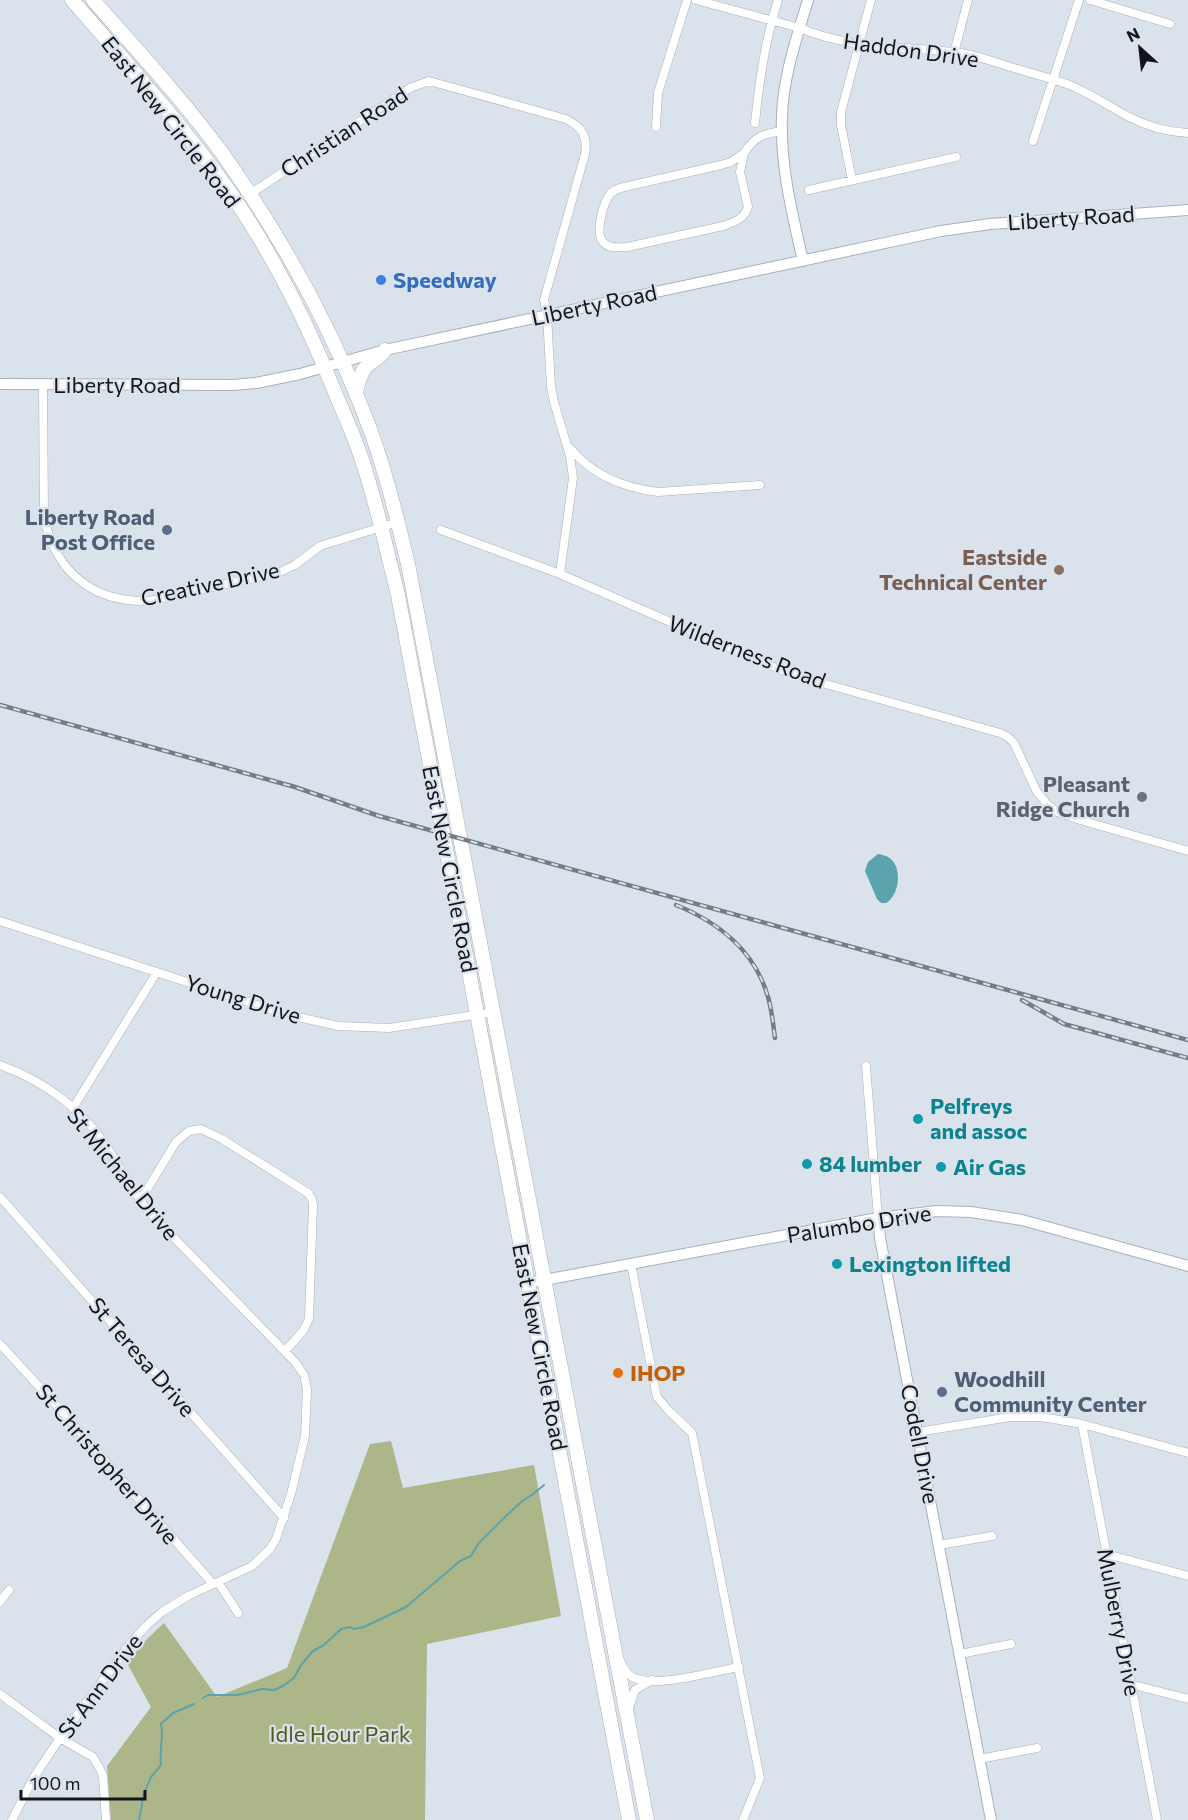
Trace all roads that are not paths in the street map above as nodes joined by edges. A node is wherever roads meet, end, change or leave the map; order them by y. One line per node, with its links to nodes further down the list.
1 (73, 0): 10 (highway); 15 (highway, East New Circle Road)
2 (687, 0): 20 (street)
3 (696, 0): 11 (street, Haddon Drive)
4 (778, 0): 11 (street)
5 (808, 0): 13 (street)
6 (871, 0): 14 (street)
7 (968, 0): 17 (street)
8 (1079, 0): 18 (street)
9 (1090, 0): 12 (street)
10 (95, 2): 16 (highway, East New Circle Road)
11 (772, 20): 13 (street, Haddon Drive); 19 (street)
12 (1170, 24)
13 (800, 28): 14 (street, Haddon Drive); 21 (street)
14 (860, 44): 17 (street, Haddon Drive); 26 (street)
15 (116, 51): 16 (highway); 30 (highway, East New Circle Road)
16 (137, 51): 28 (highway, East New Circle Road)
17 (954, 52): 18 (street, Haddon Drive)
18 (1053, 80): 22 (street, Haddon Drive); 23 (street)
19 (755, 123)
20 (656, 128)
21 (782, 131): 24 (street); 32 (street)
22 (1188, 134)
23 (1033, 141)
24 (744, 153): 24 (street)
25 (956, 157): 26 (street)
26 (852, 180): 29 (street)
27 (266, 183): 28 (street, Christian Road); 28 (street, Christian Road); 33 (street, Christian Road)
28 (246, 188): 30 (highway); 35 (highway, East New Circle Road)
29 (809, 190)
30 (237, 202): 36 (highway, East New Circle Road)
31 (1188, 210): 32 (street, Liberty Road)
32 (803, 261): 33 (street, Liberty Road)
33 (546, 315): 34 (street, Liberty Road); 40 (street)
34 (385, 350): 35 (street, Liberty Road); 39 (highway)
35 (343, 361): 36 (street, Liberty Road); 39 (highway, East New Circle Road)
36 (325, 367): 38 (street, Liberty Road); 43 (highway, East New Circle Road)
37 (0, 384): 38 (street, Liberty Road)
38 (44, 385): 43 (street, Creative Drive)
39 (356, 392): 42 (highway, East New Circle Road)
40 (568, 445): 41 (street); 45 (street)
41 (760, 485)
42 (398, 522): 43 (street, Creative Drive); 49 (highway, East New Circle Road)
43 (381, 528): 50 (highway, East New Circle Road)
44 (441, 530): 45 (street, Wilderness Road)
45 (560, 574): 46 (street, Wilderness Road)
46 (1188, 851)
47 (0, 921): 48 (street, Young Drive)
48 (157, 972): 50 (street, Young Drive); 53 (street)
49 (494, 1011): 50 (street, Young Drive); 59 (highway, East New Circle Road)
50 (478, 1015): 60 (highway, East New Circle Road)
51 (0, 1065): 53 (street, St Michael Drive)
52 (866, 1066): 56 (street, Codell Drive)
53 (73, 1107): 55 (street, St Michael Drive)
54 (0, 1197): 66 (street, St Teresa Drive)
55 (140, 1201): 62 (street, St Michael Drive); 62 (street)
56 (878, 1218): 57 (street, Palumbo Drive); 58 (street, Palumbo Drive); 64 (street, Codell Drive)
57 (632, 1264): 59 (street, Palumbo Drive); 78 (street)
58 (1188, 1266)
59 (544, 1280): 60 (street, Palumbo Drive); 76 (highway, East New Circle Road)
60 (528, 1283): 89 (highway, East New Circle Road)
61 (0, 1344): 71 (street, St Christopher Drive)
62 (285, 1351): 66 (street, St Ann Drive)
63 (1082, 1424): 64 (street); 65 (street); 69 (street, Mulberry Drive)
64 (918, 1432): 68 (street, Codell Drive)
65 (1188, 1453)
66 (284, 1518): 71 (street, St Ann Drive)
67 (992, 1536): 68 (street)
68 (939, 1545): 77 (street, Codell Drive)
69 (1106, 1554): 70 (street); 80 (street, Mulberry Drive)
70 (1188, 1576)
71 (215, 1583): 74 (street); 84 (street, St Ann Drive)
72 (9, 1590): 73 (street)
73 (0, 1602)
74 (238, 1613)
75 (1011, 1644): 77 (street)
76 (614, 1652): 79 (street); 83 (highway, East New Circle Road)
77 (960, 1654): 86 (street, Codell Drive)
78 (739, 1667): 79 (street); 91 (street)
79 (652, 1680): 83 (street)
80 (1130, 1684): 82 (street); 93 (street, Mulberry Drive)
81 (0, 1694): 84 (street)
82 (1188, 1699)
83 (627, 1715): 90 (highway, East New Circle Road)
84 (60, 1738): 87 (street, St Ann Drive); 88 (street)
85 (1037, 1748): 86 (street)
86 (979, 1758): 92 (street, Codell Drive)
87 (12, 1820)
88 (106, 1820)
89 (629, 1820)
90 (647, 1820)
91 (743, 1820)
92 (991, 1820)
93 (1157, 1820)

